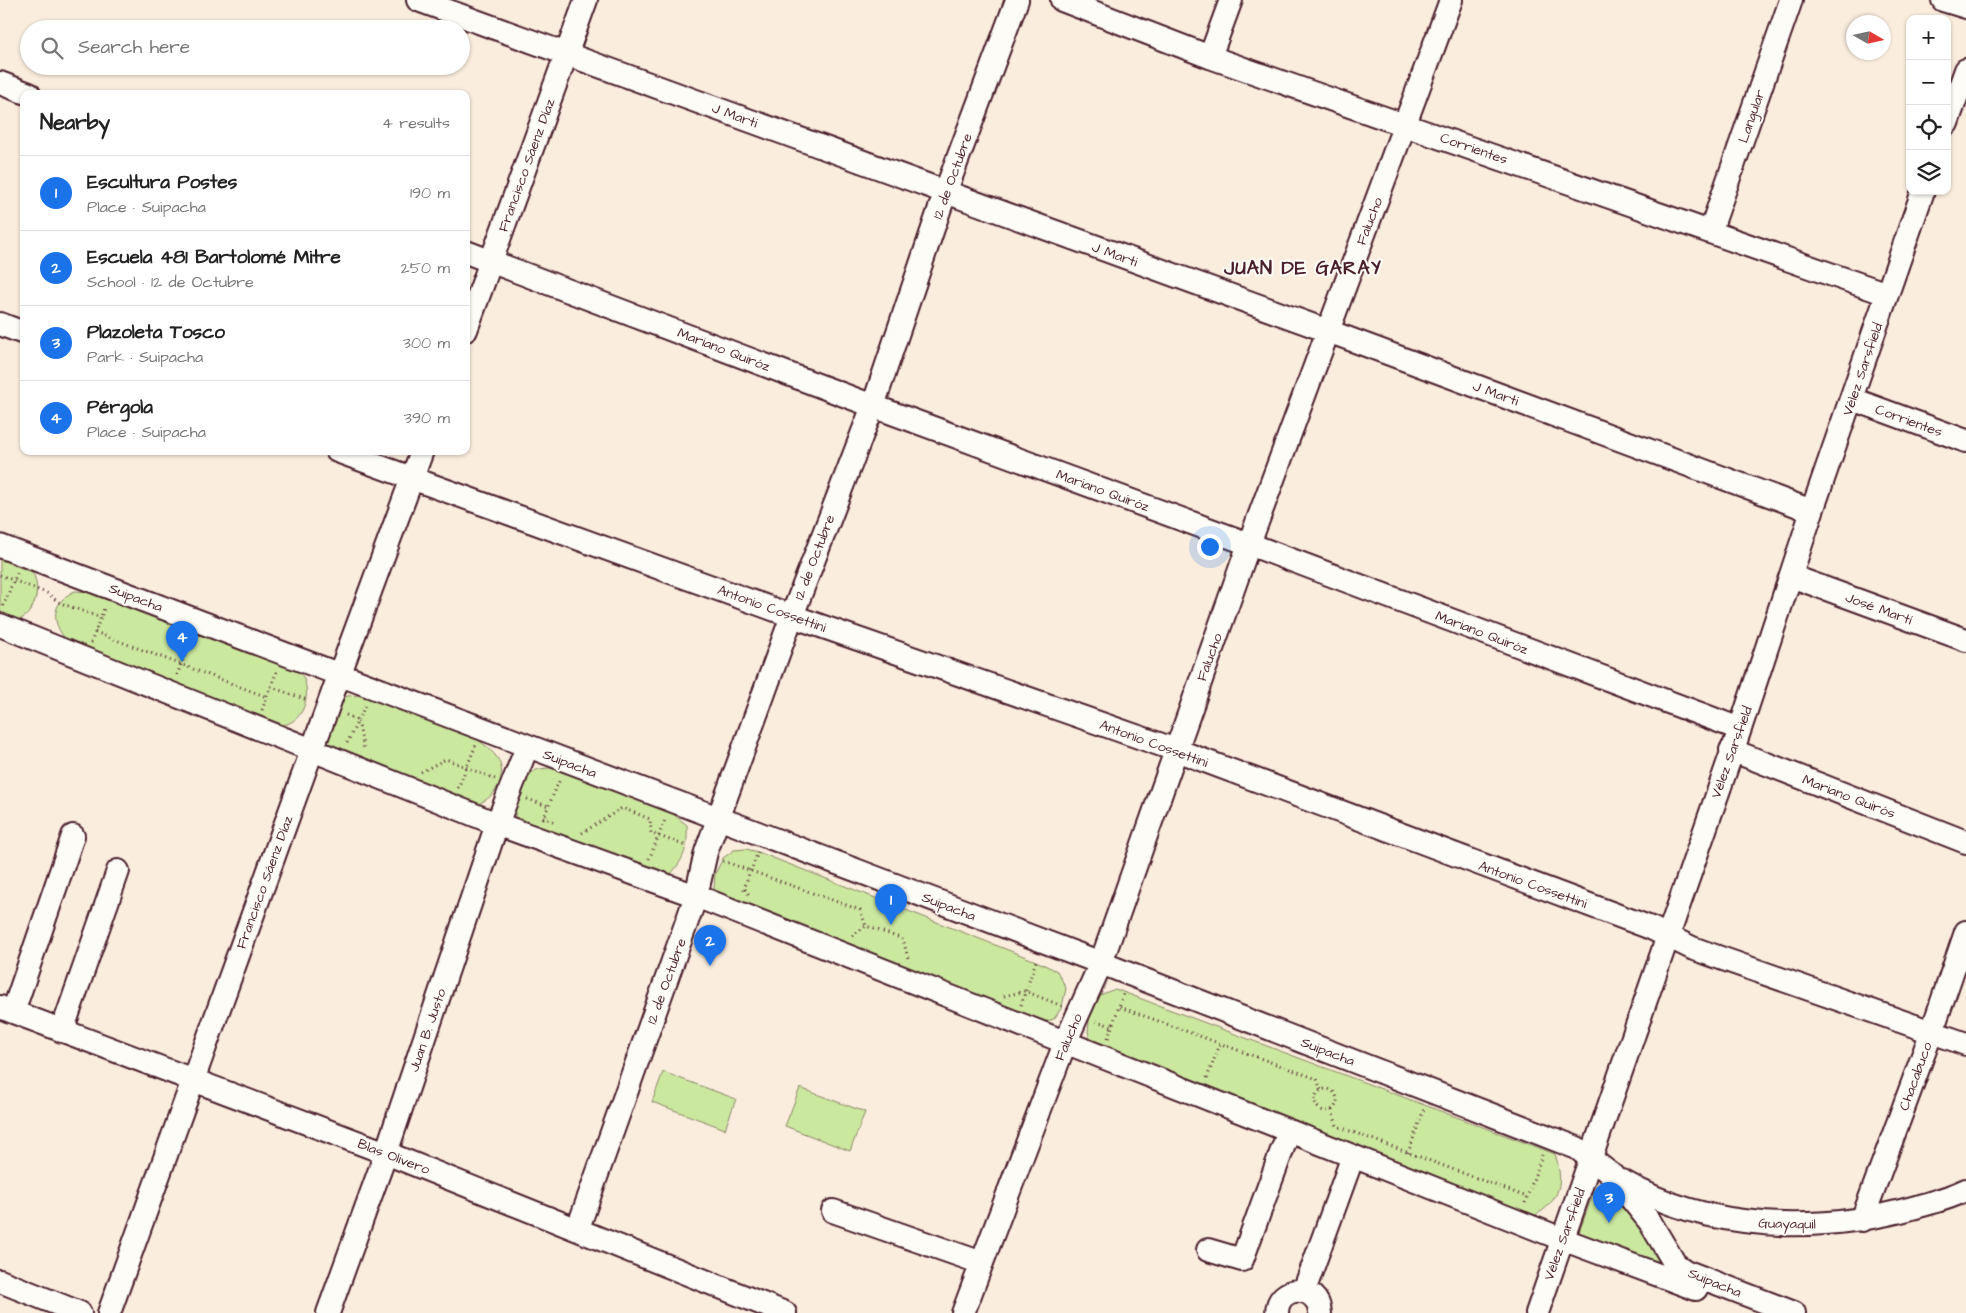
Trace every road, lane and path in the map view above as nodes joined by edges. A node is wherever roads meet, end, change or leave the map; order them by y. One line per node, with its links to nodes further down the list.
1 (418, 0): 10 (street, J Marti)
2 (586, 0): 10 (street, Francisco Sáenz Díaz)
3 (1016, 0): 17 (street, 12 de Octubre)
4 (1062, 0): 11 (street, Corrientes)
5 (1231, 0): 11 (street)
6 (1452, 0): 16 (street, Falucho)
7 (1792, 0): 19 (street, Langular)
8 (1943, 0): 9 (street)
9 (1966, 7)
10 (567, 53): 17 (street, J Marti); 21 (street, Francisco Sáenz Díaz)
11 (1210, 56): 16 (street, Corrientes)
12 (1966, 70): 15 (street)
13 (0, 83): 14 (street)
14 (20, 91)
15 (1951, 112)
16 (1405, 124): 19 (street, Corrientes); 25 (street, Falucho)
17 (945, 193): 25 (street, J Marti); 28 (street, 12 de Octubre)
18 (1922, 195): 22 (street, Vélez Sarsfield)
19 (1710, 232): 22 (street, Corrientes)
20 (470, 253): 21 (street, Mariano Quiróz)
21 (492, 261): 23 (street, Francisco Sáenz Díaz); 28 (street, Mariano Quiróz)
22 (1887, 294): 27 (street, Vélez Sarsfield)
23 (470, 319)
24 (0, 324): 26 (street)
25 (1328, 331): 33 (street, J Marti); 34 (street, Falucho)
26 (20, 332)
27 (1852, 399): 29 (street, Corrientes); 33 (street, Vélez Sarsfield)
28 (872, 406): 34 (street, Mariano Quiróz); 42 (street, 12 de Octubre)
29 (1966, 441)
30 (348, 455): 32 (street, Antonio Cossettini)
31 (421, 455): 32 (street, Francisco Sáenz Díaz)
32 (412, 479): 42 (street, Antonio Cossettini); 51 (street, Francisco Sáenz Díaz)
33 (1812, 511): 38 (street, Vélez Sarsfield)
34 (1250, 544): 59 (street, Mariano Quiróz); 63 (street, Falucho)
35 (0, 546): 51 (street, Suipacha)
36 (18, 571): 39 (path)
37 (0, 575): 39 (path)
38 (1791, 576): 47 (street, José Martí); 59 (street, Vélez Sarsfield)
39 (14, 581): 41 (path); 43 (path)
40 (107, 603): 43 (path)
41 (0, 614)
42 (792, 616): 63 (street, Antonio Cossettini); 74 (street, 12 de Octubre)
43 (101, 618): 45 (path)
44 (0, 625): 65 (street, Suipacha)
45 (95, 632): 48 (path); 49 (path)
46 (193, 634): 49 (path)
47 (1966, 640)
48 (90, 646)
49 (181, 664): 52 (path); 54 (path)
50 (277, 670): 53 (path)
51 (340, 673): 61 (street, Suipacha); 65 (street, Francisco Sáenz Díaz)
52 (175, 679)
53 (271, 687): 54 (path); 56 (path)
54 (267, 697): 57 (path)
55 (369, 697): 58 (path)
56 (307, 700)
57 (261, 712)
58 (358, 720): 62 (path); 66 (path)
59 (1740, 729): 64 (street, Vélez Sarsfield)
60 (478, 740): 67 (path)
61 (527, 746): 70 (street, Juan B. Justo); 74 (street, Suipacha)
62 (344, 750)
63 (1176, 750): 94 (street, Antonio Cossettini); 98 (street, Falucho)
64 (1732, 750): 81 (street, Mariano Quirós); 94 (street, Vélez Sarsfield)
65 (312, 751): 75 (street, Suipacha); 114 (street, Francisco Sáenz Díaz)
66 (371, 753)
67 (467, 767): 69 (path); 70 (path); 71 (path)
68 (563, 772): 73 (path)
69 (420, 773)
70 (512, 786): 75 (street, Juan B. Justo)
71 (457, 792)
72 (669, 811): 79 (path)
73 (543, 817): 76 (path); 80 (path)
74 (718, 819): 89 (street, 12 de Octubre); 98 (street, Suipacha)
75 (497, 824): 80 (street, Suipacha); 121 (street, Juan B. Justo)
76 (559, 824)
77 (575, 830): 79 (path)
78 (73, 836): 105 (street)
79 (659, 836): 82 (path); 85 (path)
80 (534, 838): 89 (street, Suipacha)
81 (1966, 842)
82 (686, 846)
83 (758, 852): 86 (path)
84 (718, 859): 86 (path)
85 (646, 867)
86 (750, 870): 88 (path); 92 (path)
87 (118, 871): 108 (street)
88 (745, 889): 90 (path); 91 (path)
89 (696, 896): 110 (street, Suipacha); 131 (street, 12 de Octubre)
90 (742, 896)
91 (756, 903)
92 (866, 926): 95 (path); 97 (path)
93 (1966, 932): 109 (street, Chacabuco)
94 (1667, 936): 109 (street, Antonio Cossettini); 124 (street, Vélez Sarsfield)
95 (851, 937)
96 (1036, 960): 99 (path)
97 (917, 962)
98 (1101, 963): 110 (street, Falucho); 124 (street, Suipacha)
99 (1026, 991): 101 (path); 102 (path); 104 (path)
100 (1124, 992): 103 (path)
101 (997, 993)
102 (1062, 1007)
103 (1120, 1007): 107 (path); 112 (path)
104 (1019, 1009)
105 (6, 1010): 108 (street, Blas Olivero)
106 (1089, 1018): 107 (path)
107 (1112, 1026): 111 (path)
108 (62, 1031): 114 (street, Blas Olivero)
109 (1932, 1031): 113 (street, Antonio Cossettini); 130 (street, Chacabuco)
110 (1065, 1043): 119 (street, Suipacha); 134 (street, Falucho)
111 (1106, 1044)
112 (1220, 1044): 115 (path); 116 (path)
113 (1966, 1044)
114 (193, 1080): 121 (street, Blas Olivero); 138 (street, Francisco Sáenz Díaz)
115 (1206, 1080)
116 (1321, 1090): 118 (path); 118 (path)
117 (1425, 1105): 122 (path)
118 (1332, 1110): 122 (path)
119 (1289, 1131): 123 (street, Suipacha); 133 (street)
120 (1544, 1150): 127 (path)
121 (386, 1153): 131 (street, Blas Olivero); 139 (street, Juan B. Justo)
122 (1408, 1153): 127 (path)
123 (1353, 1156): 132 (street, Suipacha); 136 (street)
124 (1591, 1159): 125 (street, Suipacha); 132 (street, Vélez Sarsfield)
125 (1612, 1175): 130 (street, Guayaquil); 146 (street, Suipacha)
126 (1966, 1190): 130 (street, Guayaquil)
127 (1527, 1197): 129 (path)
128 (833, 1211): 134 (street)
129 (1523, 1211)
130 (1862, 1220)
131 (578, 1228): 140 (street, Blas Olivero)
132 (1562, 1239): 144 (street, Vélez Sarsfield); 145 (street, Suipacha)
133 (1208, 1250)
134 (982, 1263): 141 (street, Falucho)
135 (0, 1281): 137 (street)
136 (1304, 1291): 142 (street); 143 (street)
137 (80, 1313)
138 (109, 1313)
139 (328, 1313)
140 (784, 1313)
141 (962, 1313)
142 (1277, 1313)
143 (1320, 1313)
144 (1537, 1313)
145 (1762, 1313)
146 (1794, 1313)

